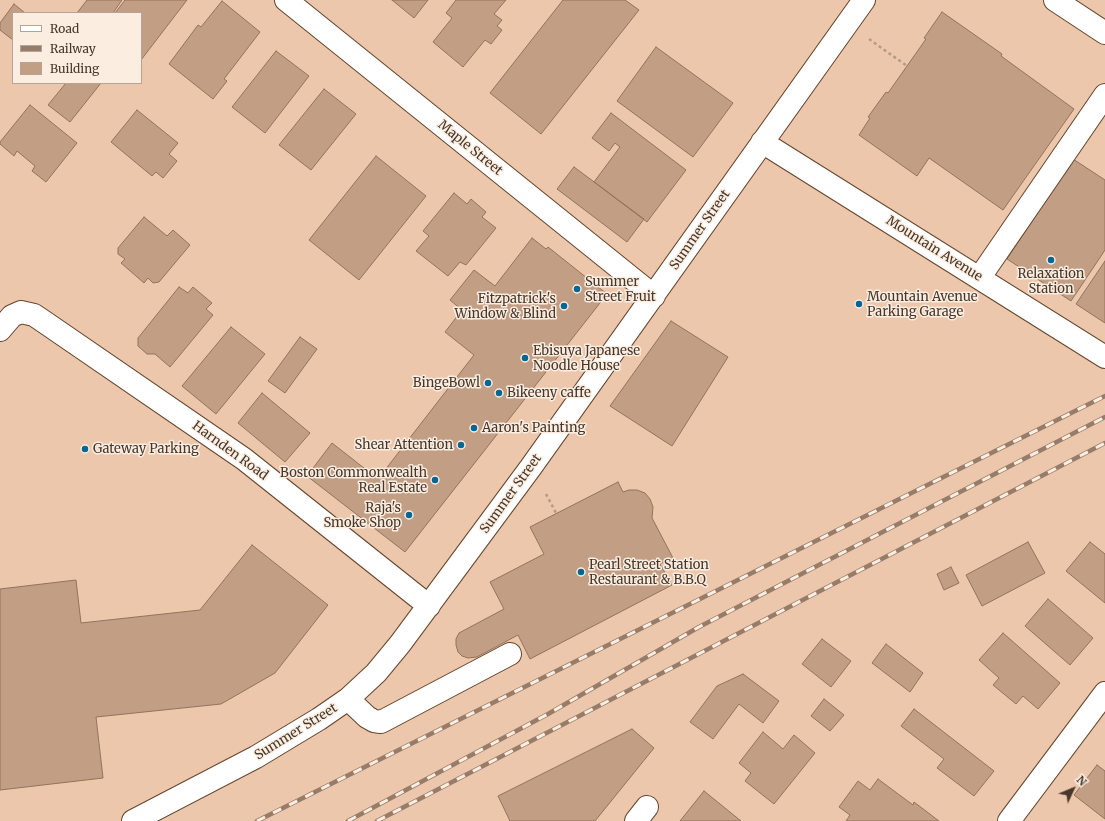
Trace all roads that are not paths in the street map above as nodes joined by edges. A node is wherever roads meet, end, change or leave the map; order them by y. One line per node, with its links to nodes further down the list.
1 (286, 0): 8 (street, Maple Street)
2 (864, 0): 6 (street, Summer Street)
3 (1055, 0): 4 (street)
4 (1105, 33)
5 (1105, 95): 7 (street)
6 (762, 142): 7 (street, Mountain Avenue); 8 (street, Summer Street)
7 (980, 277): 10 (street, Mountain Avenue)
8 (654, 296): 11 (street, Summer Street)
9 (0, 330): 11 (street, Harnden Road)
10 (1105, 356)
11 (428, 606): 14 (street, Summer Street)
12 (510, 654): 14 (street)
13 (1105, 693): 16 (street)
14 (348, 699): 15 (street, Summer Street)
15 (133, 821)
16 (1009, 821)

